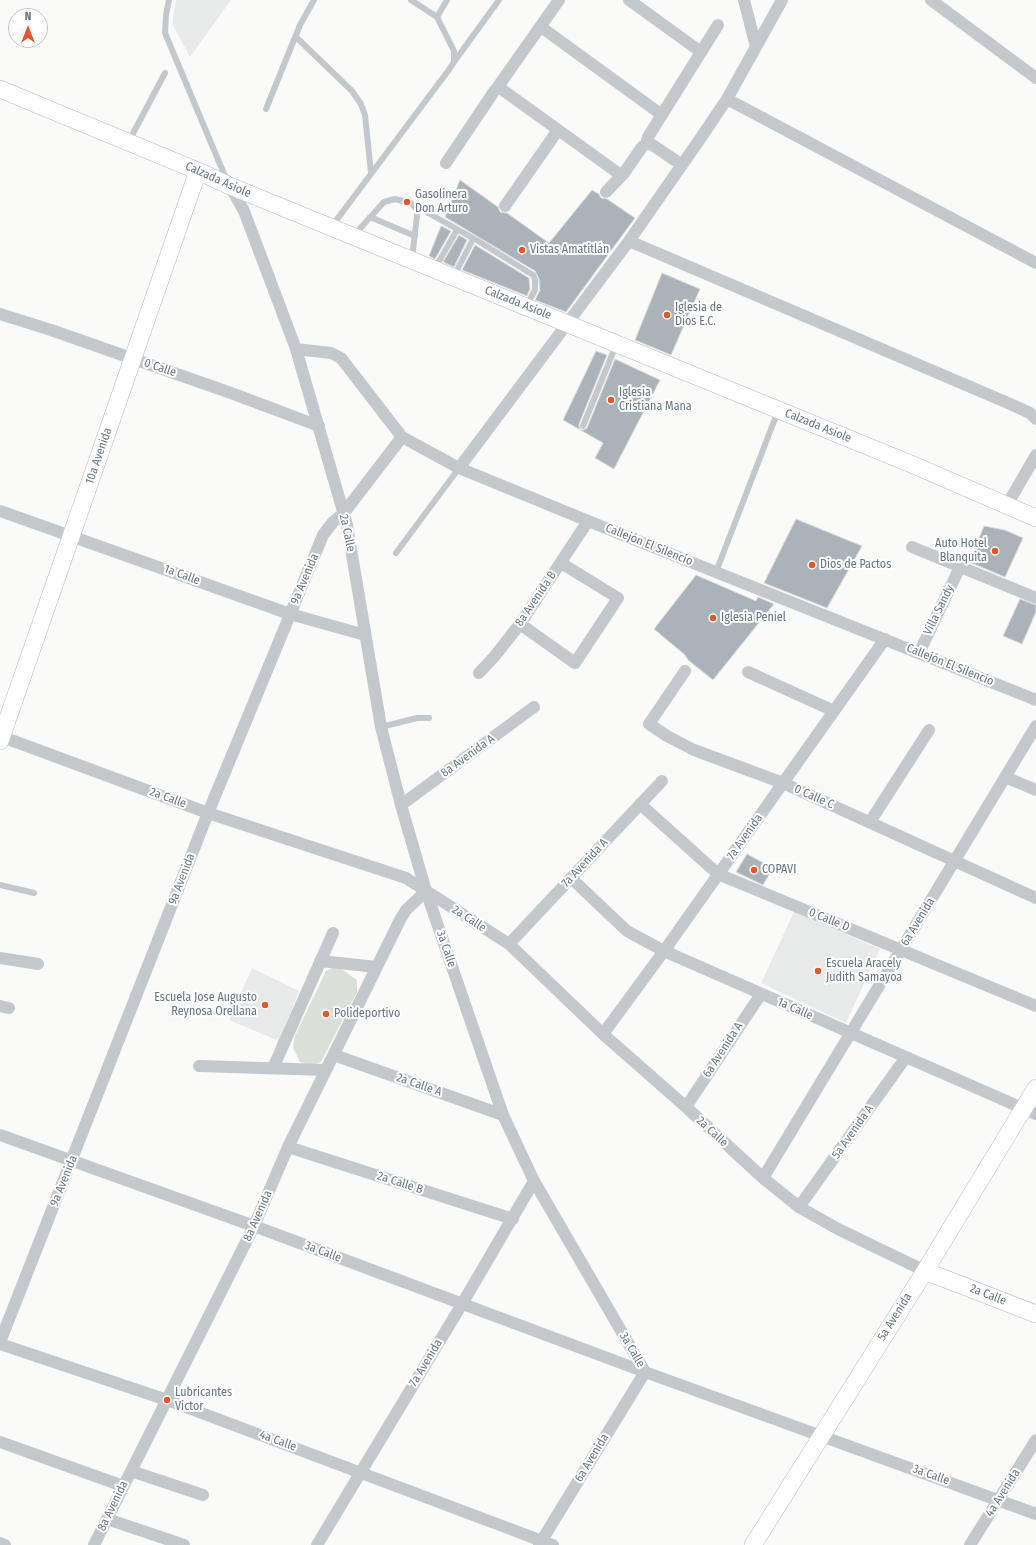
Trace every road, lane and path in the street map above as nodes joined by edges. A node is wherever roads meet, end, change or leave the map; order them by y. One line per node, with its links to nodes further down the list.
1 (169, 0): 33 (lane)
2 (314, 0): 14 (lane)
3 (411, 0): 11 (lane)
4 (447, 0): 11 (lane)
5 (499, 0): 17 (lane)
6 (559, 0): 13 (street)
7 (629, 0): 16 (street)
8 (744, 0): 15 (street)
9 (782, 0): 15 (street)
10 (931, 0): 19 (street)
11 (438, 17): 17 (lane)
12 (718, 25): 16 (street)
13 (541, 27): 20 (street); 24 (street)
14 (296, 37): 23 (lane); 31 (lane)
15 (756, 47): 22 (street)
16 (701, 52): 24 (street)
17 (454, 62): 31 (lane)
18 (165, 74): 26 (lane)
19 (1036, 78)
20 (497, 88): 25 (street); 28 (street)
21 (0, 89): 26 (main road, Calzada Asiole)
22 (726, 98): 29 (street); 45 (street)
23 (266, 109)
24 (662, 115): 27 (street)
25 (558, 130): 32 (street); 36 (street)
26 (128, 142): 30 (main road, Calzada Asiole)
27 (646, 144): 29 (street); 32 (street)
28 (446, 163)
29 (682, 165): 43 (street)
30 (198, 171): 33 (main road, Calzada Asiole); 53 (main road, 10a Avenida)
31 (371, 174): 38 (lane)
32 (621, 174): 34 (street)
33 (230, 186): 38 (main road, Calzada Asiole); 52 (street, 2a Calle)
34 (606, 192)
35 (414, 205): 37 (lane); 39 (lane); 40 (lane)
36 (504, 206)
37 (370, 217): 40 (lane); 41 (lane)
38 (331, 228): 41 (main road, Calzada Asiole)
39 (457, 230): 42 (lane); 46 (lane)
40 (415, 236): 44 (lane)
41 (353, 237): 44 (main road, Calzada Asiole)
42 (474, 239): 47 (lane); 48 (lane)
43 (629, 240): 50 (street); 55 (street)
44 (412, 260): 46 (main road, Calzada Asiole)
45 (1036, 263)
46 (434, 269): 47 (main road, Calzada Asiole)
47 (453, 277): 48 (main road, Calzada Asiole)
48 (526, 307): 50 (main road, Calzada Asiole)
49 (0, 314): 53 (street, 0 Calle)
50 (566, 323): 51 (main road, Calzada Asiole); 60 (street)
51 (617, 343): 54 (main road, Calzada Asiole); 57 (lane)
52 (296, 349): 56 (street, 2a Calle); 58 (street, Callejón El Silencio)
53 (133, 359): 56 (street, 0 Calle); 66 (main road, 10a Avenida)
54 (778, 410): 61 (main road, Calzada Asiole); 71 (lane)
55 (1036, 419)
56 (319, 426): 63 (street, 2a Calle)
57 (583, 426)
58 (402, 437): 60 (street, Callejón El Silencio); 63 (street, 9a Avenida)
59 (1036, 455): 61 (street)
60 (459, 468): 65 (street, Callejón El Silencio); 68 (lane)
61 (1007, 505): 64 (main road, Calzada Asiole)
62 (0, 511): 66 (street, 1a Calle)
63 (344, 514): 73 (street, 9a Avenida); 75 (street, 2a Calle)
64 (1036, 518)
65 (588, 521): 69 (street, 8a Avenida B); 71 (street, Callejón El Silencio)
66 (71, 536): 73 (street, 1a Calle); 88 (main road, 10a Avenida)
67 (912, 547): 70 (street)
68 (396, 553)
69 (561, 563): 74 (street, 8a Avenida B); 74 (street)
70 (960, 567): 72 (street); 77 (street, Villa Sandy)
71 (716, 572): 76 (street, Callejón El Silencio)
72 (1036, 598)
73 (290, 614): 75 (street, 1a Calle); 95 (street, 9a Avenida)
74 (520, 624): 80 (street, 8a Avenida B)
75 (365, 635): 86 (street, 2a Calle)
76 (885, 639): 77 (street, Callejón El Silencio); 83 (street, 7a Avenida)
77 (919, 652): 81 (street, Callejón El Silencio)
78 (685, 671): 91 (street, 0 Calle C)
79 (748, 672): 83 (street)
80 (479, 673)
81 (1036, 700)
82 (534, 708): 94 (street, 8a Avenida A)
83 (834, 711): 91 (street, 7a Avenida)
84 (429, 718): 86 (lane)
85 (1036, 726): 89 (street, 6a Avenida)
86 (381, 727): 94 (street, 2a Calle)
87 (929, 730): 96 (street)
88 (0, 738): 95 (street, 2a Calle)
89 (1005, 777): 92 (street); 97 (street, 6a Avenida)
90 (662, 781): 93 (street, 7a Avenida A)
91 (783, 783): 96 (street, 0 Calle C); 98 (street, 7a Avenida)
92 (1036, 790)
93 (640, 804): 98 (street, 0 Calle D); 99 (street, 7a Avenida A)
94 (401, 805): 101 (street, 2a Calle)
95 (208, 813): 101 (street, 2a Calle); 127 (street, 9a Avenida)
96 (870, 822): 97 (street, 0 Calle C)
97 (954, 861): 103 (street, 0 Calle C); 106 (street, 6a Avenida)
98 (718, 874): 106 (street, 0 Calle D); 107 (street, 7a Avenida)
99 (571, 878): 105 (street, 7a Avenida A); 107 (street, 1a Calle)
100 (0, 885): 102 (lane)
101 (426, 891): 105 (street, 2a Calle); 111 (street, 8a Avenida); 124 (street, 3a Calle)
102 (34, 893)
103 (1036, 898)
104 (333, 932): 109 (street)
105 (509, 944): 115 (street, 2a Calle)
106 (901, 950): 113 (street, 0 Calle D); 114 (street, 6a Avenida)
107 (664, 951): 112 (street, 1a Calle); 115 (street, 7a Avenida)
108 (0, 958): 110 (street)
109 (320, 961): 111 (street); 119 (street)
110 (38, 964)
111 (377, 967): 116 (street, 8a Avenida)
112 (761, 994): 114 (street, 1a Calle); 122 (street, 6a Avenida A)
113 (1036, 1006)
114 (850, 1033): 117 (street, 1a Calle); 128 (street, 6a Avenida)
115 (603, 1034): 122 (street, 2a Calle)
116 (334, 1055): 120 (street, 8a Avenida); 124 (street, 2a Calle A)
117 (906, 1057): 123 (street, 1a Calle); 130 (street, 5a Avenida A)
118 (199, 1066): 119 (street)
119 (273, 1068): 120 (street)
120 (326, 1070): 126 (street, 8a Avenida)
121 (1036, 1088): 123 (main road, 5a Avenida)
122 (686, 1107): 128 (street, 2a Calle)
123 (1030, 1111): 133 (main road, 5a Avenida)
124 (503, 1115): 129 (street, 3a Calle)
125 (0, 1135): 127 (street, 3a Calle)
126 (288, 1147): 131 (street, 2a Calle B); 132 (street, 8a Avenida)
127 (72, 1161): 132 (street, 3a Calle); 136 (street, 9a Avenida)
128 (762, 1178): 130 (street, 2a Calle)
129 (534, 1181): 131 (street, 7a Avenida); 137 (street, 3a Calle)
130 (799, 1207): 133 (street, 2a Calle)
131 (513, 1219): 134 (street, 7a Avenida)
132 (254, 1226): 134 (street, 3a Calle); 138 (street, 8a Avenida)
133 (925, 1271): 135 (main road, 2a Calle); 139 (main road, 5a Avenida)
134 (462, 1304): 137 (street, 3a Calle); 143 (street, 7a Avenida)
135 (1036, 1314)
136 (0, 1343): 138 (street, 4a Calle)
137 (645, 1372): 139 (street, 3a Calle); 150 (street, 6a Avenida)
138 (167, 1400): 142 (street, 8a Avenida); 143 (street, 4a Calle)
139 (821, 1435): 146 (street, 3a Calle); 155 (main road, 5a Avenida)
140 (1036, 1440): 146 (street, 4a Avenida)
141 (0, 1442): 144 (street)
142 (131, 1471): 144 (street, 8a Avenida); 145 (street)
143 (361, 1472): 150 (street, 4a Calle); 154 (street, 7a Avenida)
144 (123, 1486): 148 (street, 8a Avenida)
145 (204, 1495)
146 (998, 1500): 147 (street, 3a Calle); 156 (street, 4a Avenida)
147 (1036, 1514)
148 (107, 1519): 152 (street, 8a Avenida); 153 (street)
149 (0, 1543): 151 (street)
150 (545, 1544)
151 (5, 1545)
152 (94, 1545)
153 (184, 1545)
154 (317, 1545)
155 (753, 1545)
156 (970, 1545)

